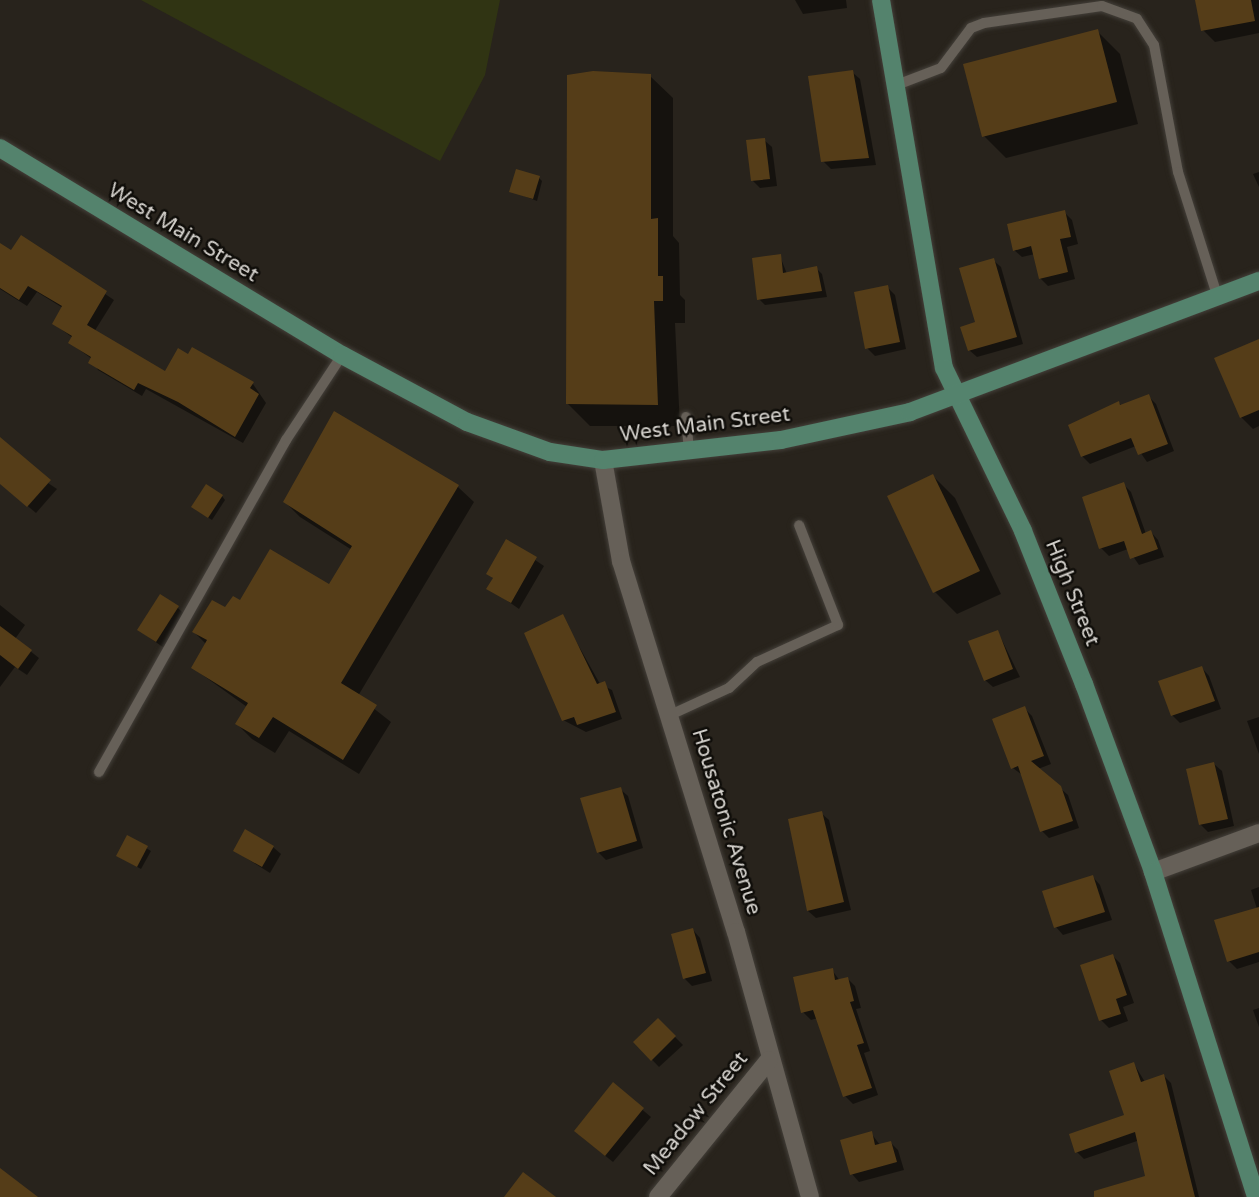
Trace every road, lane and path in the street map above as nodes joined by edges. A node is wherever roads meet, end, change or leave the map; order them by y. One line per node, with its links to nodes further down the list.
1 (881, 0): 2 (main road, High Street)
2 (894, 86): 5 (lane); 7 (main road, High Street)
3 (0, 148): 6 (main road, West Main Street)
4 (1259, 281): 5 (main road, West Main Street)
5 (1218, 299): 7 (main road, West Main Street)
6 (342, 355): 10 (main road, West Main Street); 13 (lane)
7 (956, 398): 9 (main road, West Main Street); 15 (main road, High Street)
8 (686, 417): 9 (lane)
9 (689, 453): 10 (main road, West Main Street)
10 (603, 460): 12 (street, Housatonic Avenue)
11 (799, 525): 12 (lane)
12 (668, 716): 16 (street, Housatonic Avenue)
13 (99, 772)
14 (1259, 833): 15 (street)
15 (1153, 872): 19 (main road, High Street)
16 (769, 1060): 17 (street, Meadow Street); 18 (street, Housatonic Avenue)
17 (657, 1197)
18 (810, 1197)
19 (1256, 1197)

